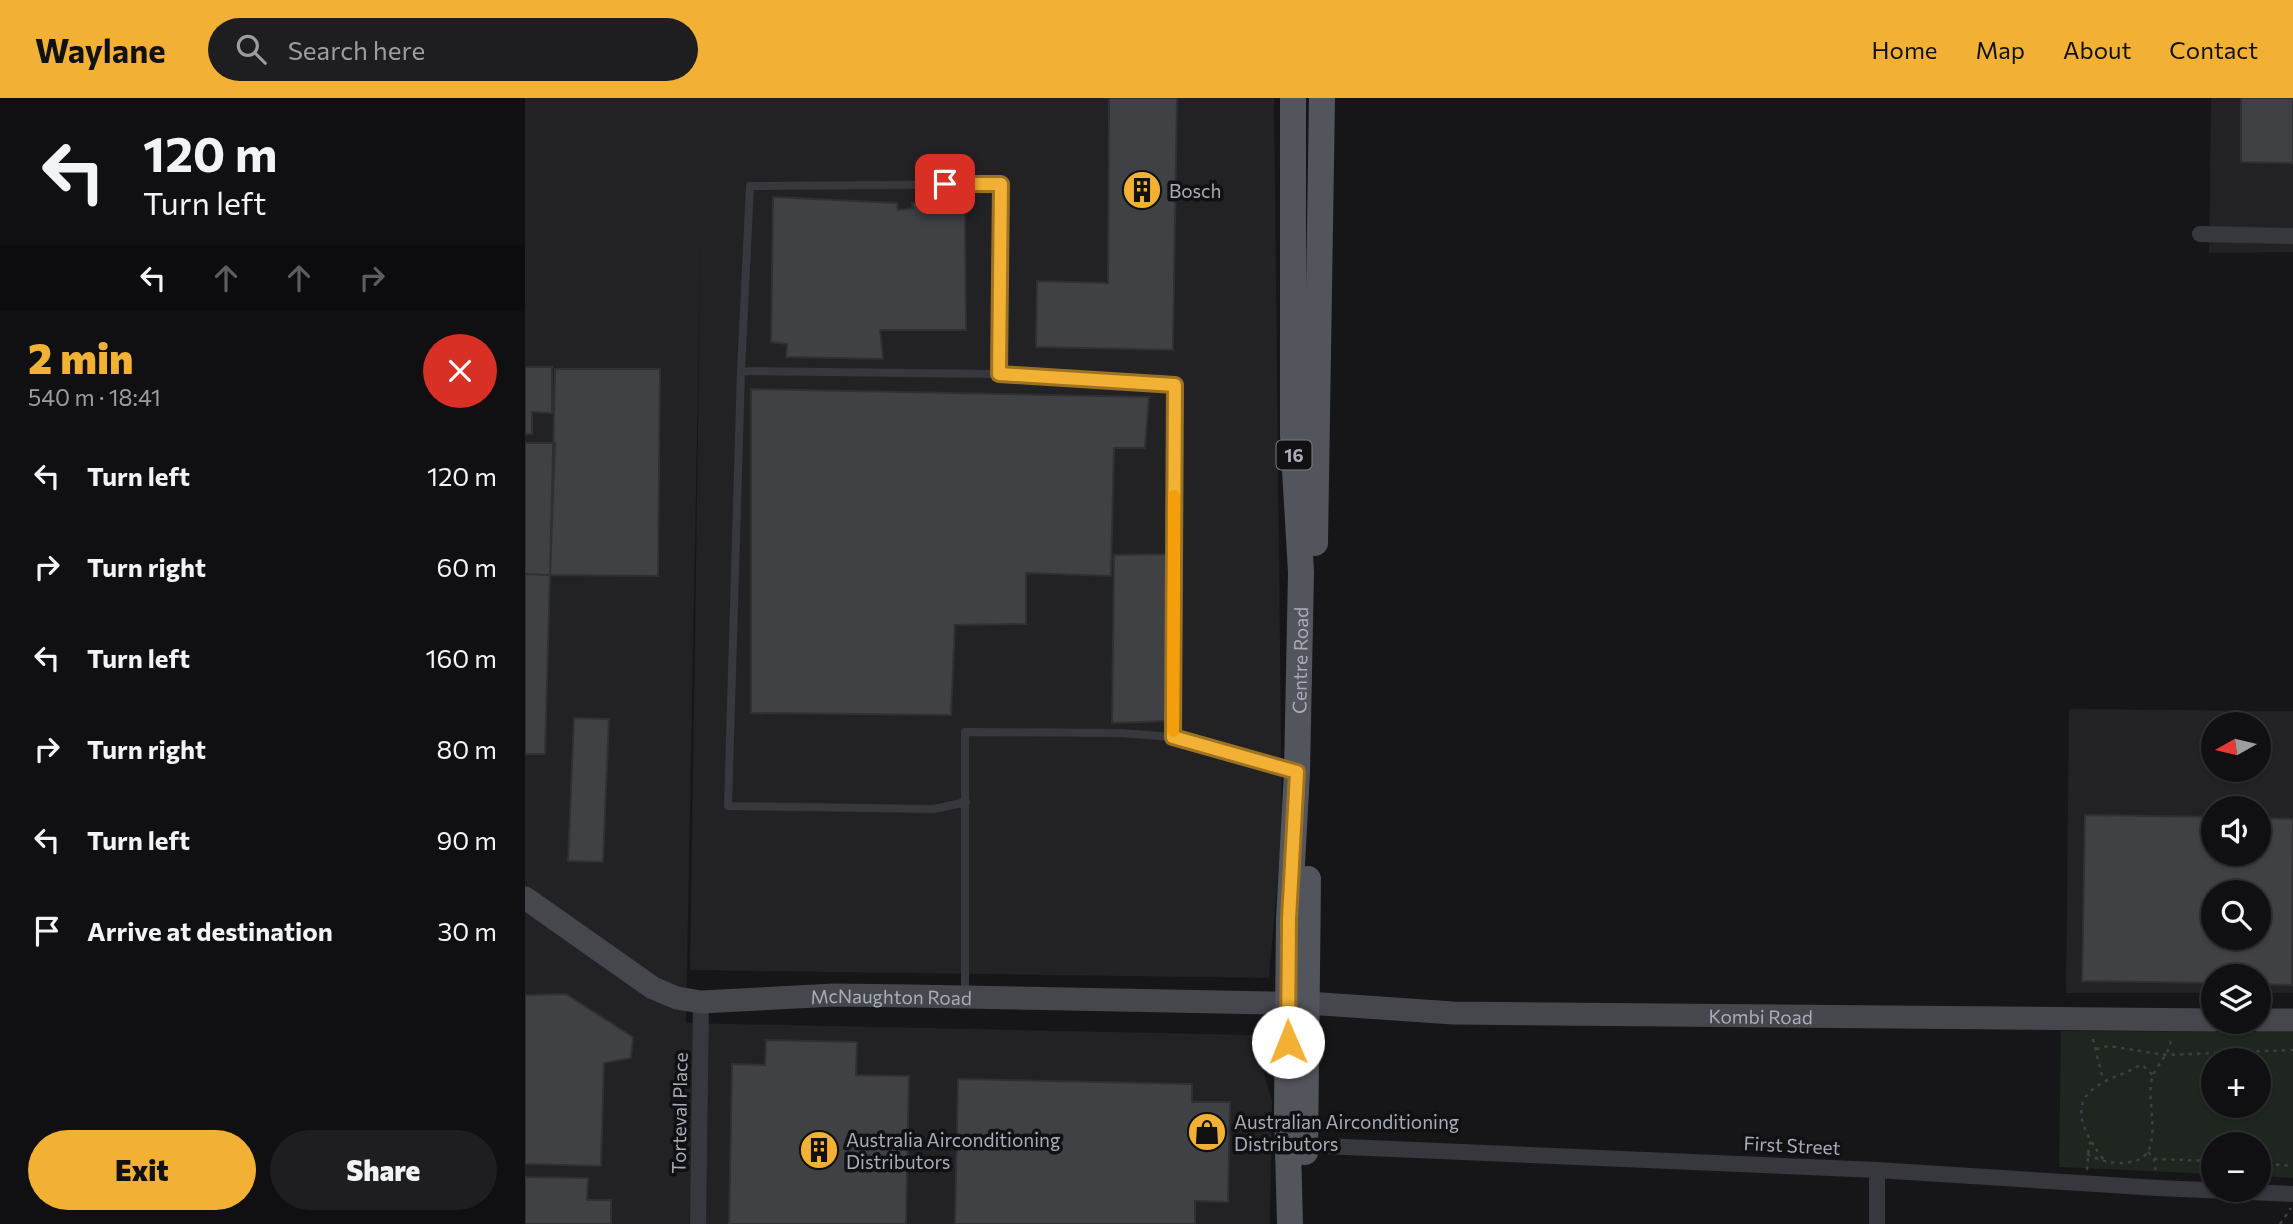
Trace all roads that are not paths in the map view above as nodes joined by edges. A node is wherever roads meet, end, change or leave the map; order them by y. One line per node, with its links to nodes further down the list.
1 (1293, 98): 8 (main road, Centre Road / 16)
2 (1322, 98): 13 (main road, Centre Road / 16)
3 (2200, 234): 4 (street)
4 (2293, 236)
5 (741, 371): 6 (lane); 6 (lane); 9 (lane)
6 (999, 374): 7 (lane)
7 (1173, 737): 8 (lane); 9 (lane)
8 (1297, 772): 13 (main road, Centre Road / 16)
9 (966, 802): 11 (lane)
10 (525, 898): 12 (main road, McNaughton Road)
11 (965, 997): 12 (main road, McNaughton Road); 13 (main road, McNaughton Road)
12 (701, 1002): 20 (street, Torteval Place)
13 (1297, 1004): 14 (main road, Kombi Road); 17 (main road, Centre Road / 16)
14 (2201, 1020)
15 (2271, 1020): 16 (main road)
16 (2293, 1020)
17 (1297, 1145): 18 (street, First Street); 21 (main road, Centre Road / 16); 22 (main road, Centre Road / 16)
18 (1877, 1170): 19 (street, First Street); 23 (street)
19 (2293, 1194)
20 (698, 1224)
21 (1290, 1224)
22 (1304, 1224)
23 (1877, 1224)

